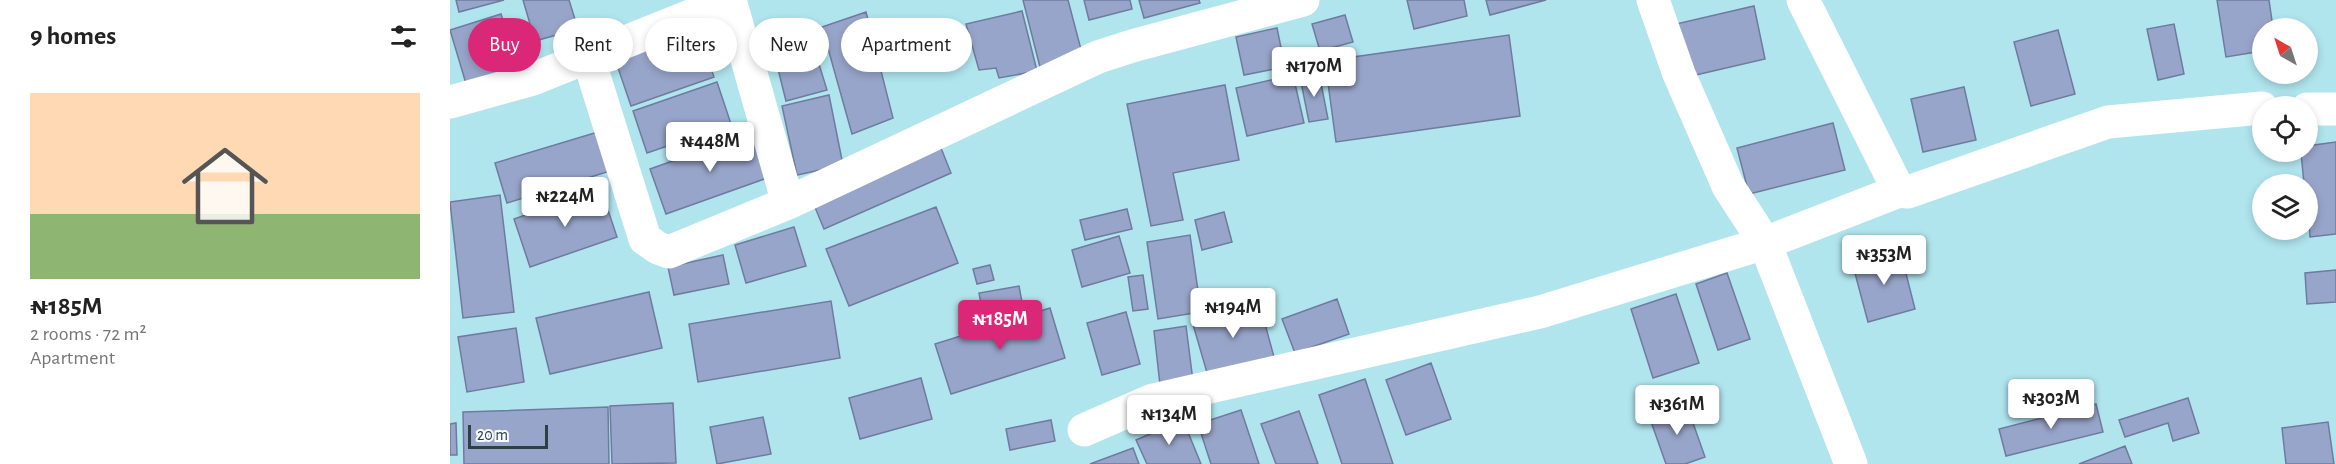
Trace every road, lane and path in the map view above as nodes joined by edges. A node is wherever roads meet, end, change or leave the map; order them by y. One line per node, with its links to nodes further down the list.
1 (730, 0): 5 (street); 13 (street)
2 (1303, 0): 13 (street)
3 (1653, 0): 14 (street)
4 (1803, 0): 12 (street)
5 (633, 39)
6 (553, 71): 8 (street)
7 (593, 72): 13 (street)
8 (450, 102)
9 (2252, 109): 12 (street)
10 (2318, 109): 11 (street)
11 (2336, 109)
12 (1899, 191): 14 (street)
13 (788, 203)
14 (1765, 243): 15 (street); 16 (street)
15 (1084, 430)
16 (1851, 464)

